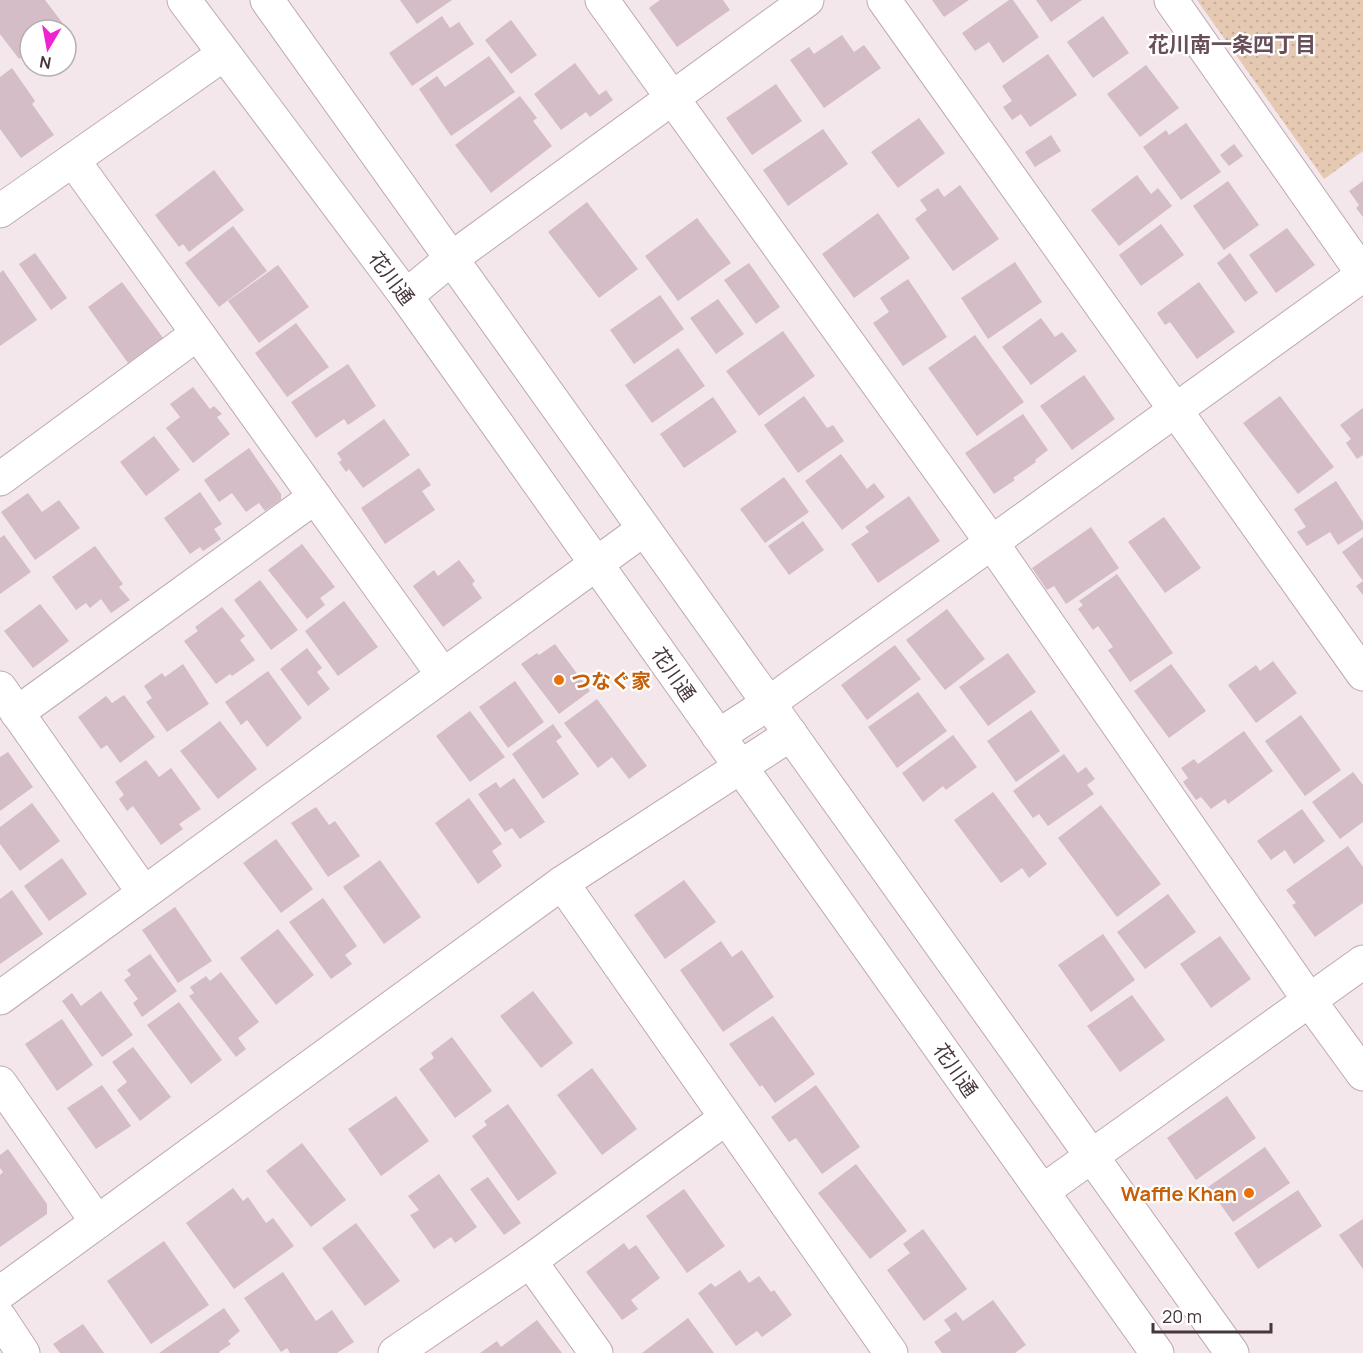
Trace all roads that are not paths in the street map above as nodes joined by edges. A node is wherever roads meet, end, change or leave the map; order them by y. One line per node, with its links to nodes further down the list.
1 (184, 0): 7 (street, 花川通)
2 (267, 0): 11 (street)
3 (602, 0): 8 (street)
4 (807, 0): 8 (street)
5 (884, 0): 15 (street)
6 (1171, 0): 12 (street)
7 (224, 54): 9 (street); 13 (street, 花川通)
8 (673, 98): 11 (street); 19 (street)
9 (73, 160): 10 (street); 14 (street)
10 (0, 211)
11 (452, 258): 13 (street); 18 (street)
12 (1363, 274): 15 (street)
13 (406, 296): 20 (street, 花川通)
14 (197, 334): 16 (street); 17 (street)
15 (1174, 411): 19 (street); 22 (street)
16 (0, 479)
17 (315, 497): 21 (street); 23 (street)
18 (644, 529): 20 (street); 24 (street)
19 (992, 543): 24 (street); 32 (street)
20 (596, 563): 21 (street); 26 (street, 花川通)
21 (442, 675): 29 (street)
22 (1363, 675)
23 (8, 700): 29 (street)
24 (769, 703): 25 (street); 26 (street)
25 (791, 734): 27 (street); 36 (street)
26 (718, 736): 27 (street, 花川通)
27 (740, 766): 28 (street); 37 (street, 花川通)
28 (562, 883): 35 (street); 38 (street)
29 (144, 893): 31 (street)
30 (1363, 962): 32 (street)
31 (0, 998)
32 (1309, 1000): 33 (street); 36 (street)
33 (1363, 1074)
34 (0, 1083): 38 (street)
35 (726, 1118): 39 (street); 45 (street)
36 (1092, 1156): 37 (street); 47 (street)
37 (1043, 1191): 46 (street, 花川通)
38 (97, 1222): 40 (street)
39 (530, 1260): 43 (street); 44 (street)
40 (0, 1293)
41 (0, 1318): 42 (street)
42 (23, 1353)
43 (395, 1353)
44 (596, 1353)
45 (891, 1353)
46 (1157, 1353)
47 (1232, 1353)

